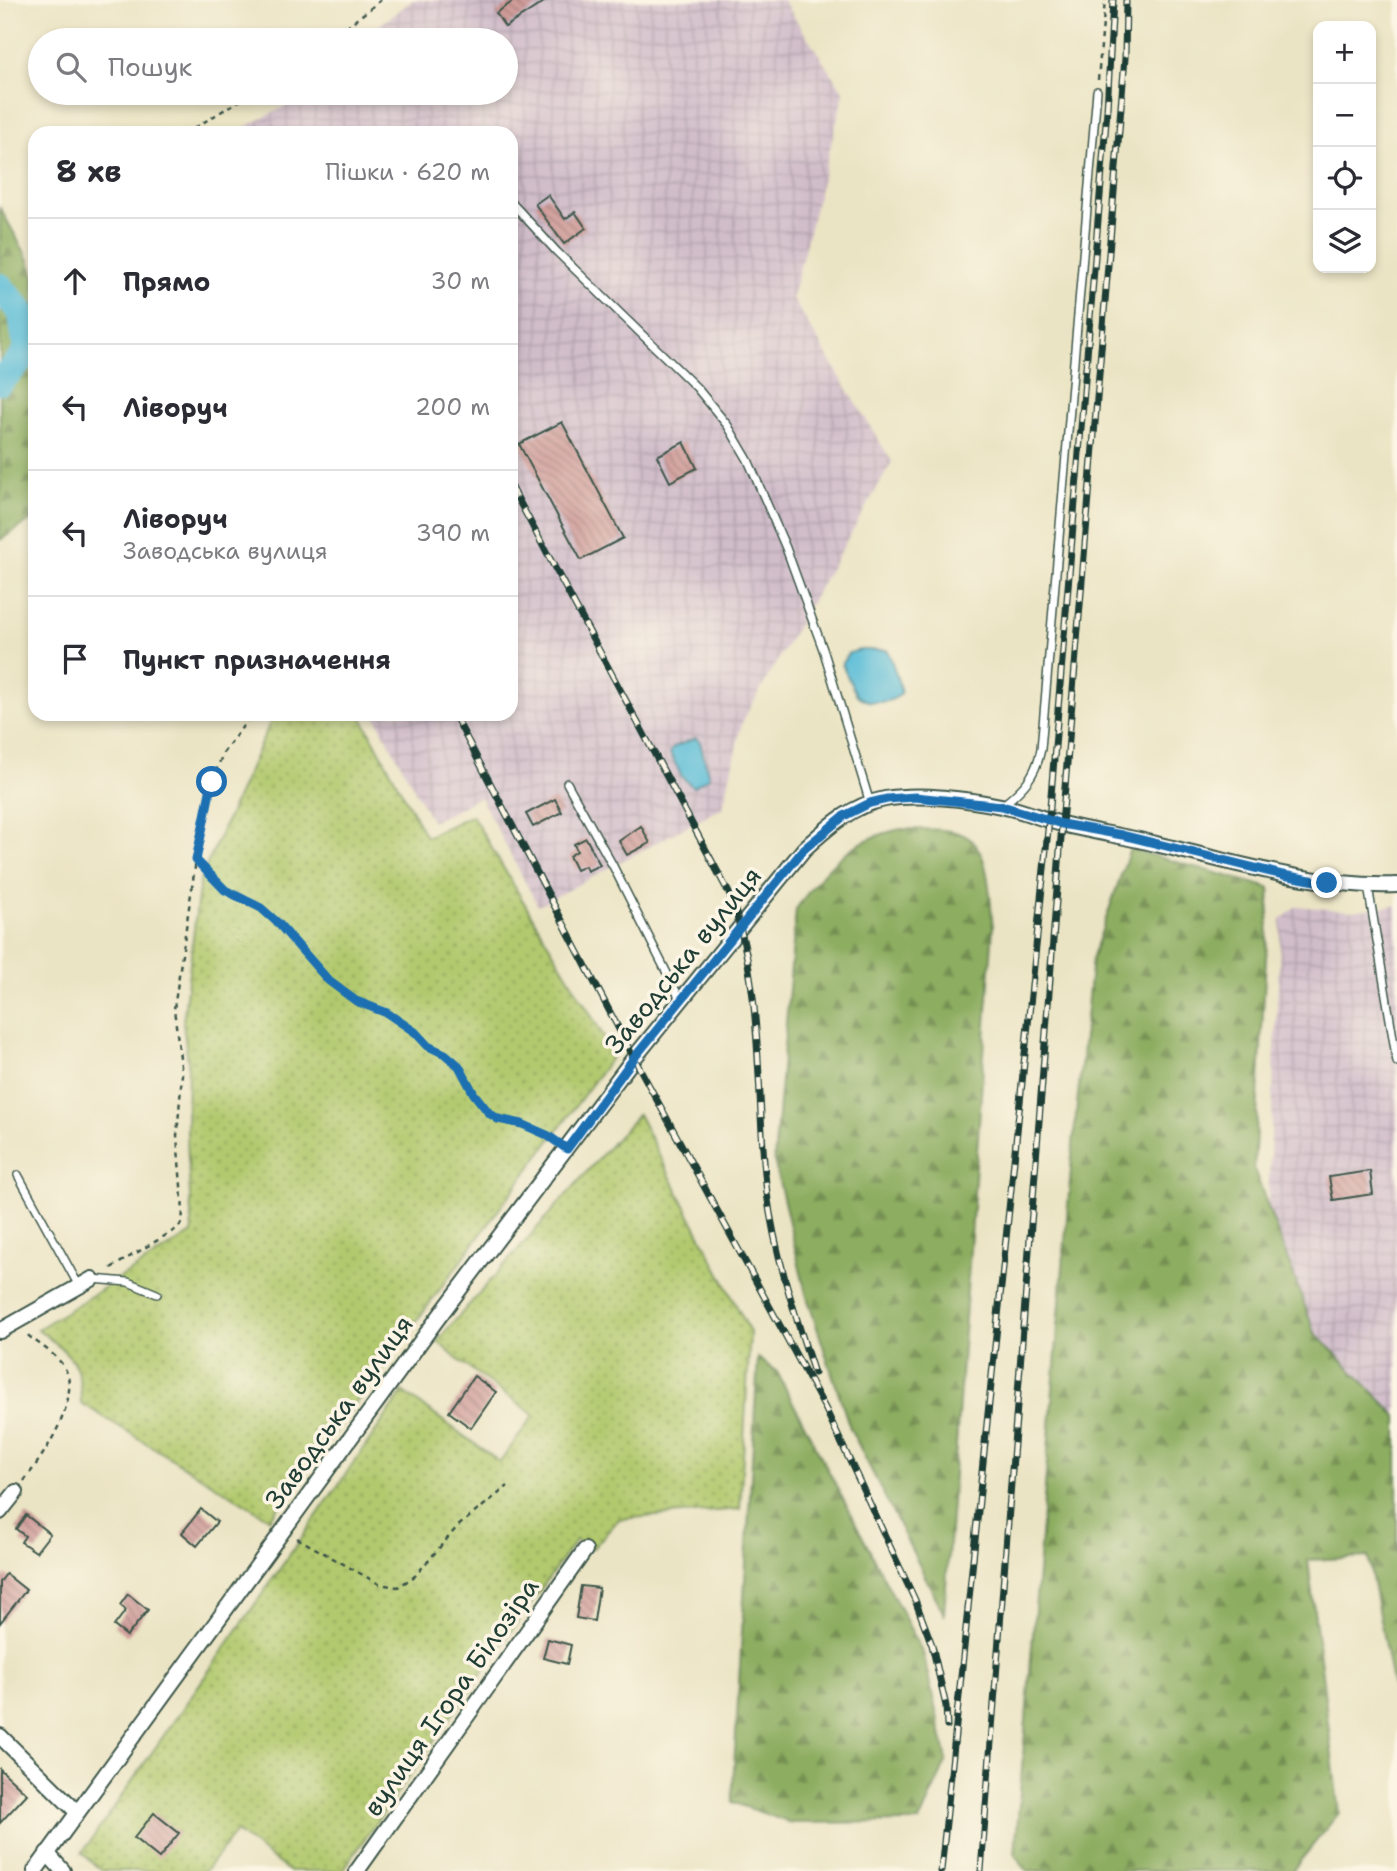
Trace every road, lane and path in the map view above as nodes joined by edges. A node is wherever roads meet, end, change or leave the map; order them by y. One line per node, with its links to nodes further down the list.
1 (381, 0): 3 (path)
2 (1105, 0): 4 (path)
3 (345, 28)
4 (1097, 91): 11 (lane)
5 (232, 105): 6 (path)
6 (198, 126)
7 (518, 210): 10 (lane)
8 (247, 721): 12 (path)
9 (567, 783): 15 (lane)
10 (870, 803): 11 (street, Заводська вулиця); 15 (street, Заводська вулиця)
11 (1002, 806): 14 (street, Заводська вулиця)
12 (196, 860): 17 (path); 19 (path)
13 (1397, 885): 14 (street, Заводська вулиця)
14 (1368, 886): 16 (lane)
15 (681, 1001): 17 (street, Заводська вулиця)
16 (1397, 1062)
17 (567, 1149): 26 (street, Заводська вулиця)
18 (18, 1175): 19 (lane)
19 (86, 1283): 20 (lane); 21 (street)
20 (157, 1294)
21 (14, 1323): 22 (street); 24 (path)
22 (0, 1331)
23 (508, 1486): 26 (path)
24 (16, 1492): 25 (street)
25 (0, 1512)
26 (284, 1530): 29 (street, Заводська вулиця)
27 (584, 1550): 33 (street, вулиця Ігора Білозіра)
28 (0, 1736): 29 (street)
29 (76, 1811): 30 (street, Заводська вулиця)
30 (47, 1853): 31 (street, Заводська вулиця); 32 (street)
31 (34, 1871)
32 (63, 1871)
33 (357, 1871)

